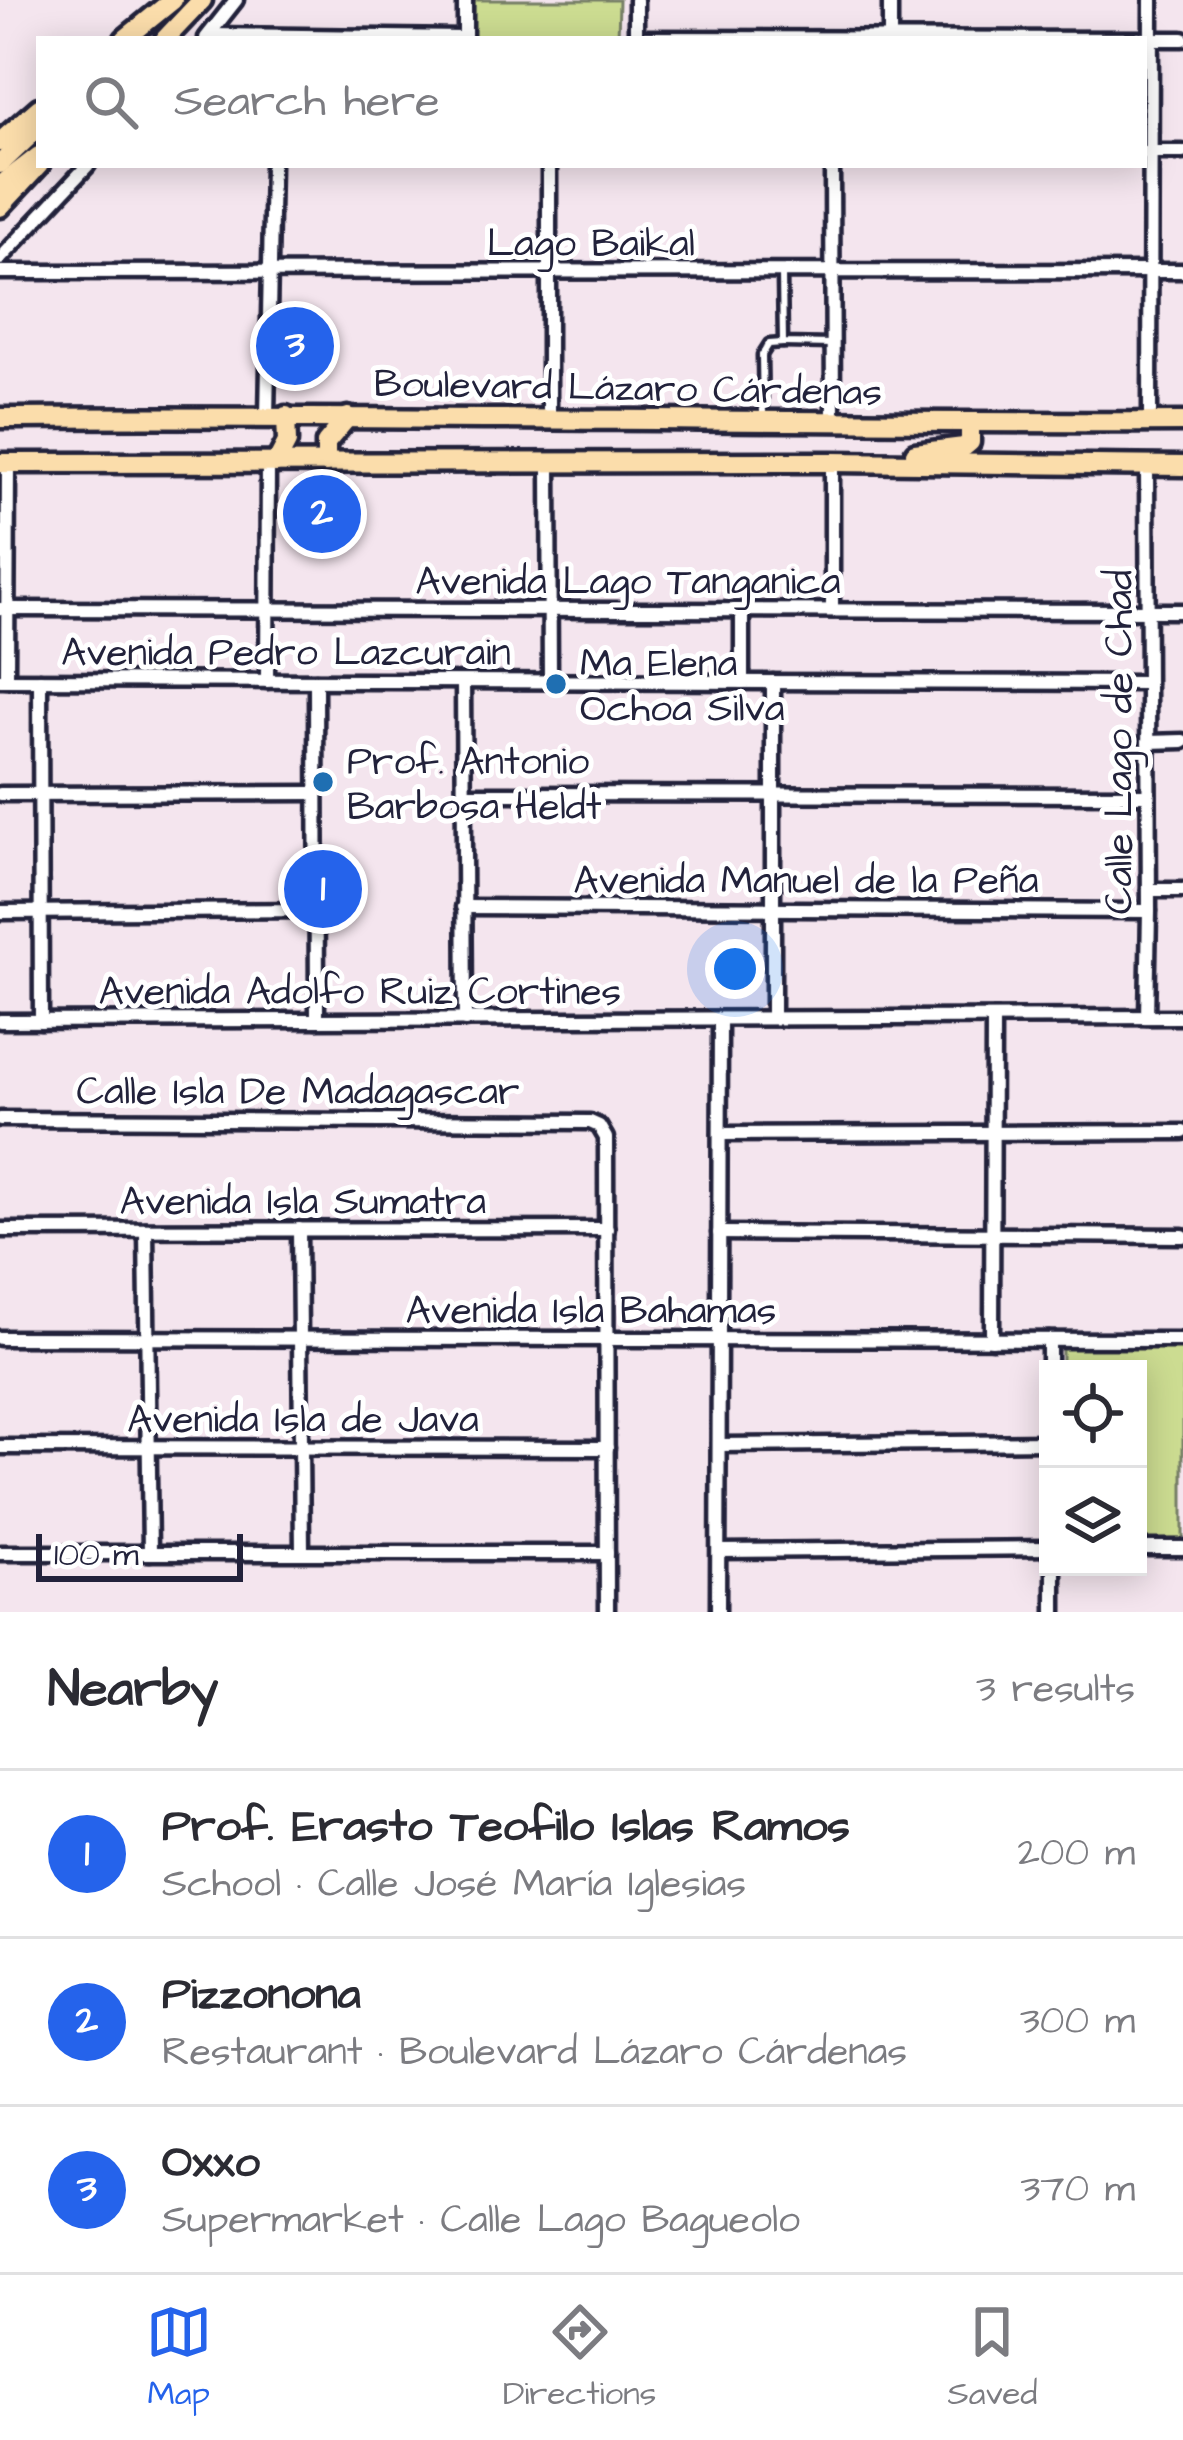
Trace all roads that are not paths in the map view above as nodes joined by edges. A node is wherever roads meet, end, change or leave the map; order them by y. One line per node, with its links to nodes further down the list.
1 (202, 0): 9 (main road)
2 (236, 0): 10 (street)
3 (465, 0): 11 (street)
4 (636, 0): 12 (street)
5 (890, 0): 13 (street)
6 (1151, 0): 15 (street)
7 (170, 3): 8 (main road)
8 (132, 36)
9 (168, 36)
10 (208, 36)
11 (465, 36)
12 (637, 36)
13 (890, 36)
14 (1147, 39): 15 (street)
15 (1151, 39): 16 (street); 18 (street)
16 (1183, 39)
17 (36, 111): 20 (main road)
18 (1147, 129)
19 (36, 131): 24 (main road)
20 (0, 142)
21 (1147, 152): 22 (street)
22 (1183, 152)
23 (36, 162): 31 (main road)
24 (0, 164)
25 (36, 165): 32 (main road)
26 (85, 168): 33 (street)
27 (272, 168): 34 (street)
28 (549, 168): 38 (street)
29 (832, 168): 36 (street)
30 (1146, 168): 39 (street)
31 (0, 186)
32 (0, 207)
33 (0, 259)
34 (269, 271): 37 (street, Lago Baikal); 38 (street, Lago Baikal); 43 (street)
35 (782, 271): 36 (street, Lago Baikal); 38 (street, Lago Baikal); 41 (lane)
36 (831, 271): 39 (street, Lago Baikal); 42 (street)
37 (0, 272)
38 (549, 272): 46 (street)
39 (1149, 272): 40 (street, Lago Baikal); 49 (street)
40 (1183, 272)
41 (783, 344): 42 (lane); 47 (lane)
42 (832, 344): 48 (street)
43 (276, 416): 44 (main road, Boulevard Lázaro Cárdenas); 45 (main road, Boulevard Lázaro Cárdenas); 55 (main road)
44 (348, 417): 46 (main road, Boulevard Lázaro Cárdenas); 57 (main road)
45 (0, 418)
46 (549, 418): 47 (main road, Boulevard Lázaro Cárdenas)
47 (763, 420): 48 (main road, Boulevard Lázaro Cárdenas)
48 (833, 421): 51 (main road, Boulevard Lázaro Cárdenas)
49 (1150, 422): 50 (main road, Boulevard Lázaro Cárdenas); 51 (main road, Boulevard Lázaro Cárdenas)
50 (1183, 422)
51 (970, 423): 56 (main road)
52 (549, 462): 53 (main road, Boulevard Lázaro Cárdenas); 57 (main road, Boulevard Lázaro Cárdenas); 62 (street)
53 (832, 462): 56 (main road, Boulevard Lázaro Cárdenas); 63 (street)
54 (4, 463): 55 (main road, Boulevard Lázaro Cárdenas); 61 (street)
55 (272, 463): 57 (main road, Boulevard Lázaro Cárdenas); 60 (street)
56 (863, 463): 59 (main road, Boulevard Lázaro Cárdenas)
57 (326, 464)
58 (1183, 466): 59 (main road, Boulevard Lázaro Cárdenas)
59 (1147, 467): 65 (street, Calle Lago de Chad)
60 (267, 608): 61 (street, Avenida Lago Tanganica); 62 (street, Avenida Lago Tanganica); 69 (street)
61 (4, 609): 67 (street)
62 (549, 610): 64 (street, Avenida Lago Tanganica); 71 (street)
63 (832, 610): 64 (street, Avenida Lago Tanganica); 65 (street, Avenida Lago Tanganica)
64 (742, 611): 73 (street)
65 (1148, 611): 66 (street, Avenida Lago Tanganica); 75 (street, Calle Lago de Chad)
66 (1183, 611)
67 (4, 680): 68 (street, Avenida Pedro Lazcurain)
68 (40, 680): 69 (street, Avenida Pedro Lazcurain); 80 (street)
69 (267, 681): 70 (street, Avenida Pedro Lazcurain)
70 (316, 681): 72 (street, Avenida Pedro Lazcurain); 78 (street)
71 (550, 681): 72 (street, Avenida Pedro Lazcurain); 73 (street, Avenida Pedro Lazcurain)
72 (463, 682): 81 (street)
73 (742, 682): 74 (street, Avenida Pedro Lazcurain)
74 (773, 682): 75 (street, Avenida Pedro Lazcurain); 82 (street)
75 (1148, 683): 77 (street, Calle Lago de Chad)
76 (1183, 741): 77 (street)
77 (1148, 742): 83 (street, Calle Lago de Chad)
78 (316, 793): 80 (street); 88 (street)
79 (0, 794): 80 (street)
80 (40, 794): 91 (street)
81 (463, 794): 82 (street); 86 (street)
82 (774, 794): 83 (street); 87 (street)
83 (1148, 795): 84 (street, Calle Lago de Chad)
84 (1149, 890): 85 (street); 89 (street, Calle Lago de Chad)
85 (1183, 890)
86 (463, 907): 87 (street, Avenida Manuel de la Peña); 97 (street)
87 (772, 908): 89 (street, Avenida Manuel de la Peña); 93 (street)
88 (316, 910): 91 (street); 96 (street)
89 (1149, 911): 94 (street, Calle Lago de Chad)
90 (0, 912): 91 (street)
91 (41, 912): 100 (street)
92 (1183, 1017): 94 (street, Avenida Adolfo Ruiz Cortines)
93 (773, 1018): 95 (street, Avenida Adolfo Ruiz Cortines); 98 (street, Avenida Adolfo Ruiz Cortines)
94 (1147, 1018): 95 (street, Avenida Adolfo Ruiz Cortines)
95 (993, 1019): 102 (street)
96 (317, 1020): 97 (street, Avenida Adolfo Ruiz Cortines); 100 (street, Avenida Adolfo Ruiz Cortines)
97 (465, 1020): 98 (street, Avenida Adolfo Ruiz Cortines)
98 (720, 1020): 104 (street)
99 (0, 1021): 100 (street, Avenida Adolfo Ruiz Cortines)
100 (41, 1021)
101 (0, 1119): 106 (street, Calle Isla De Madagascar)
102 (991, 1132): 103 (street); 104 (street); 110 (street)
103 (1183, 1132)
104 (719, 1134): 109 (street)
105 (299, 1229): 106 (street, Avenida Isla Sumatra); 108 (street, Avenida Isla Sumatra); 115 (street)
106 (607, 1229): 119 (street)
107 (0, 1230): 108 (street, Avenida Isla Sumatra)
108 (146, 1230): 114 (street)
109 (719, 1233): 110 (street); 112 (street)
110 (992, 1234): 111 (street); 116 (street)
111 (1183, 1235)
112 (719, 1338): 116 (street, Avenida Isla Bahamas); 119 (street, Avenida Isla Bahamas); 122 (street)
113 (0, 1339): 114 (street, Avenida Isla Bahamas)
114 (147, 1340): 115 (street, Avenida Isla Bahamas); 124 (street)
115 (300, 1340): 119 (street, Avenida Isla Bahamas); 125 (street)
116 (992, 1340): 117 (street, Avenida Isla Bahamas)
117 (1049, 1340): 118 (street, Avenida Isla Bahamas); 120 (street)
118 (1183, 1340)
119 (607, 1341): 126 (street)
120 (1049, 1360)
121 (1039, 1442): 122 (street)
122 (719, 1444): 130 (street)
123 (0, 1447): 124 (street, Avenida Isla de Java)
124 (149, 1448): 125 (street, Avenida Isla de Java); 131 (street)
125 (301, 1448): 126 (street, Avenida Isla de Java); 132 (street)
126 (607, 1448): 134 (street)
127 (1147, 1548): 128 (street)
128 (1183, 1548)
129 (1039, 1549): 130 (street)
130 (718, 1551): 137 (street)
131 (150, 1552): 132 (street); 133 (street)
132 (302, 1552): 134 (street)
133 (0, 1553)
134 (607, 1553): 136 (street)
135 (1054, 1576): 138 (street)
136 (607, 1612)
137 (718, 1612)
138 (1054, 1612)

